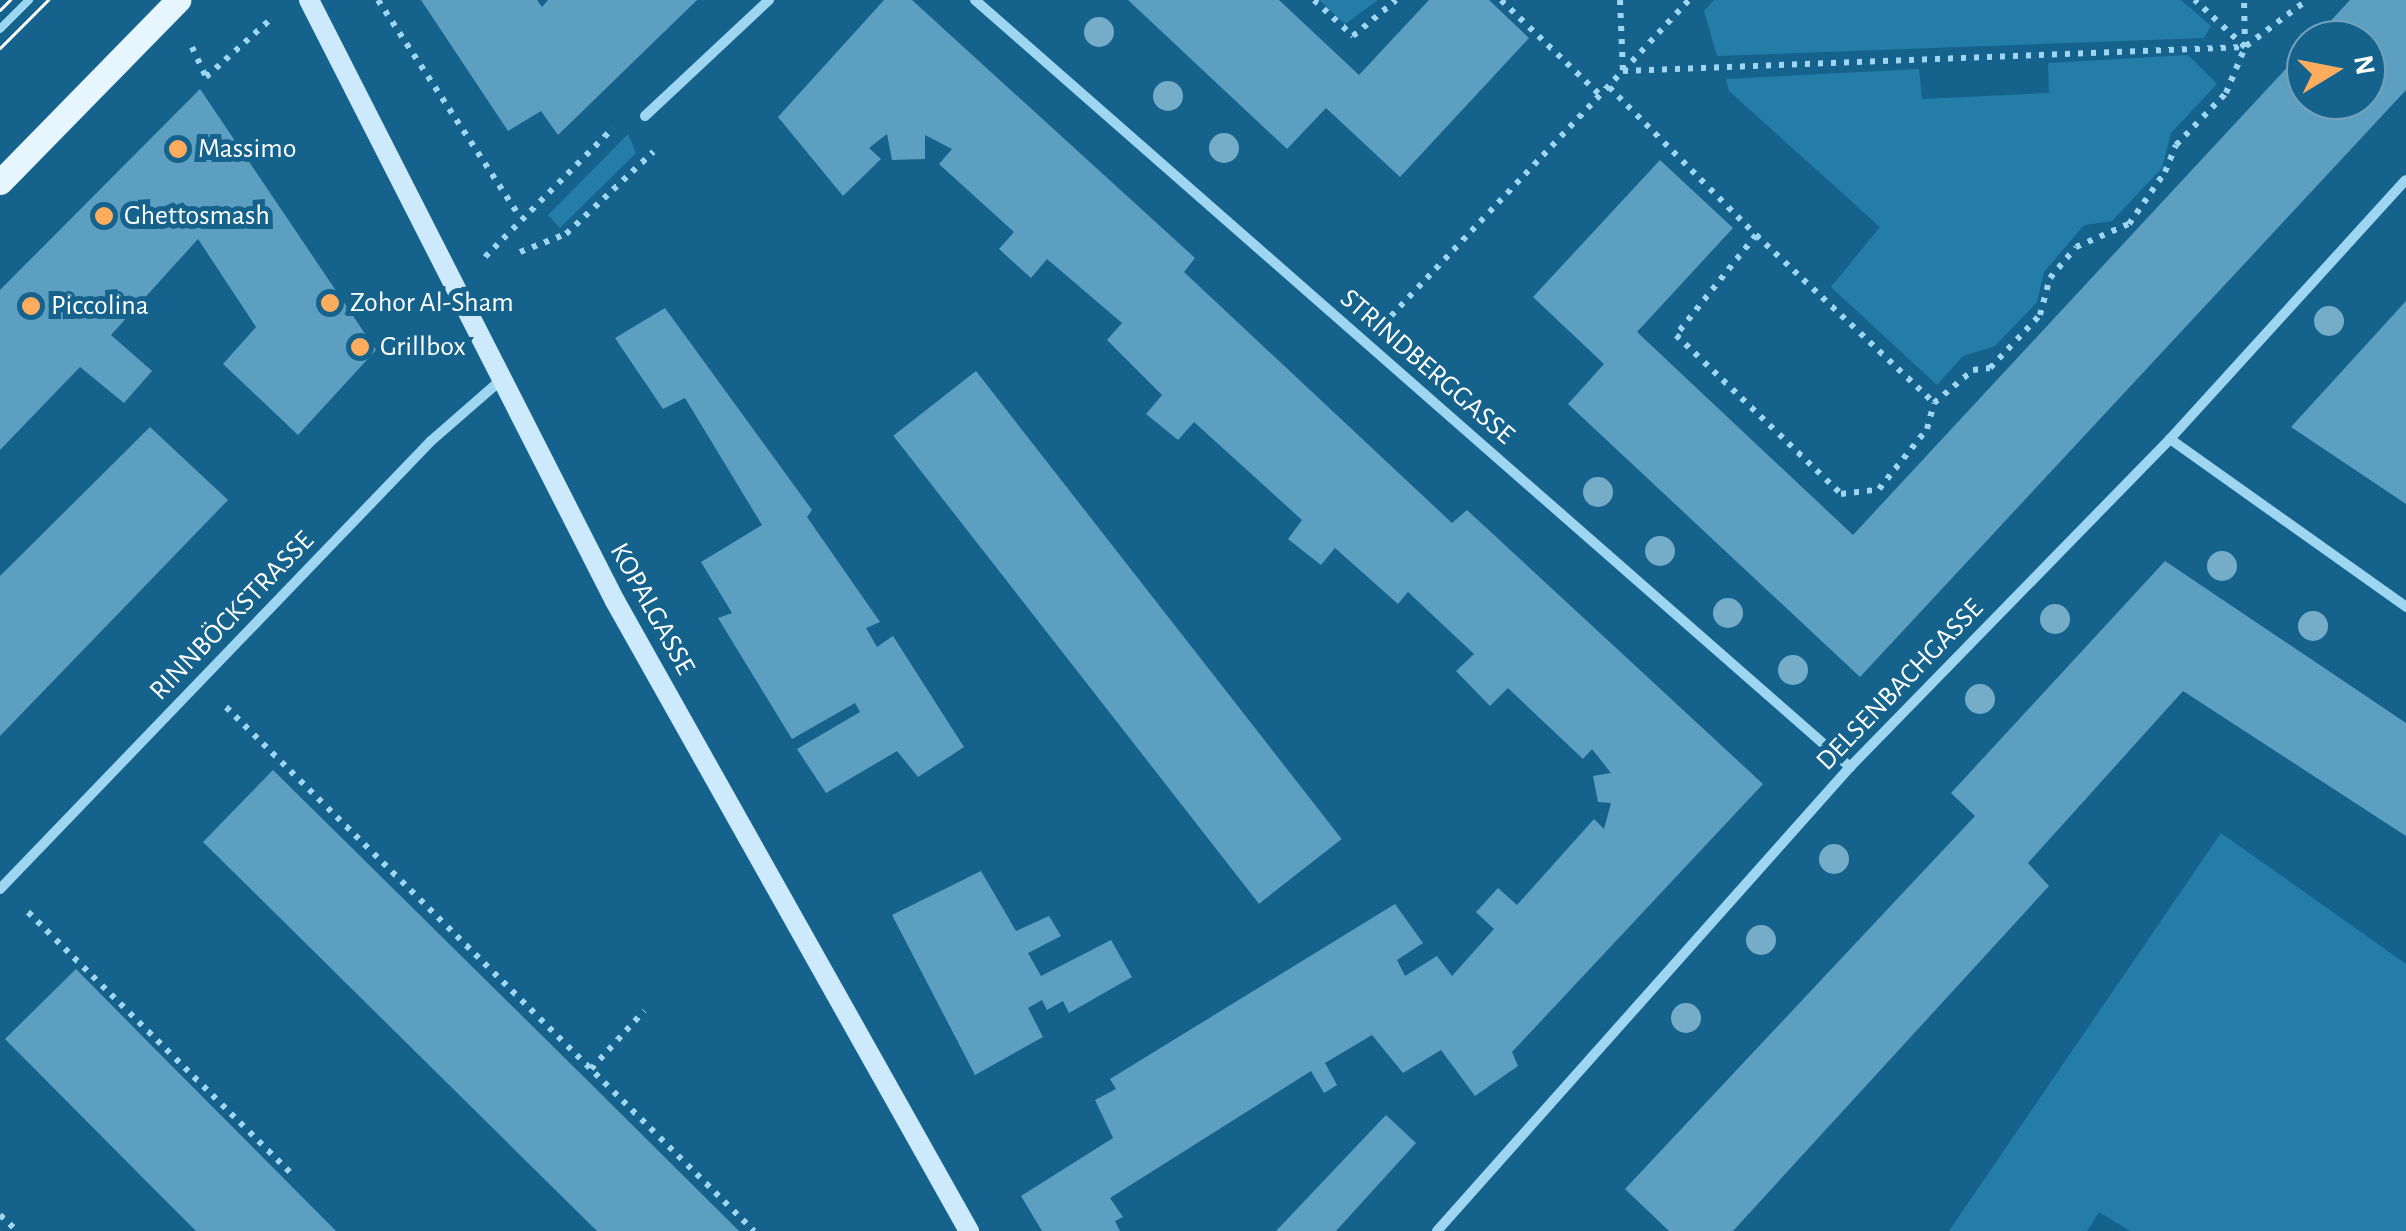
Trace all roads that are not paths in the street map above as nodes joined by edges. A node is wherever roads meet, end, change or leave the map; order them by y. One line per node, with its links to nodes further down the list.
1 (29, 0): 6 (lane)
2 (178, 0): 9 (main road)
3 (309, 0): 10 (street, KOPALGASSE)
4 (769, 0): 7 (street)
5 (975, 0): 13 (street, STRINDBERGGASSE)
6 (0, 28)
7 (644, 116)
8 (2406, 180): 11 (street, DELSENBACHGASSE)
9 (0, 182)
10 (501, 380): 14 (street, RINNBÖCKSTRASSE); 15 (street, KOPALGASSE)
11 (2170, 438): 12 (street); 13 (street, DELSENBACHGASSE)
12 (2406, 606)
13 (1850, 767): 16 (street, DELSENBACHGASSE)
14 (1, 888)
15 (970, 1231)
16 (1437, 1231)

